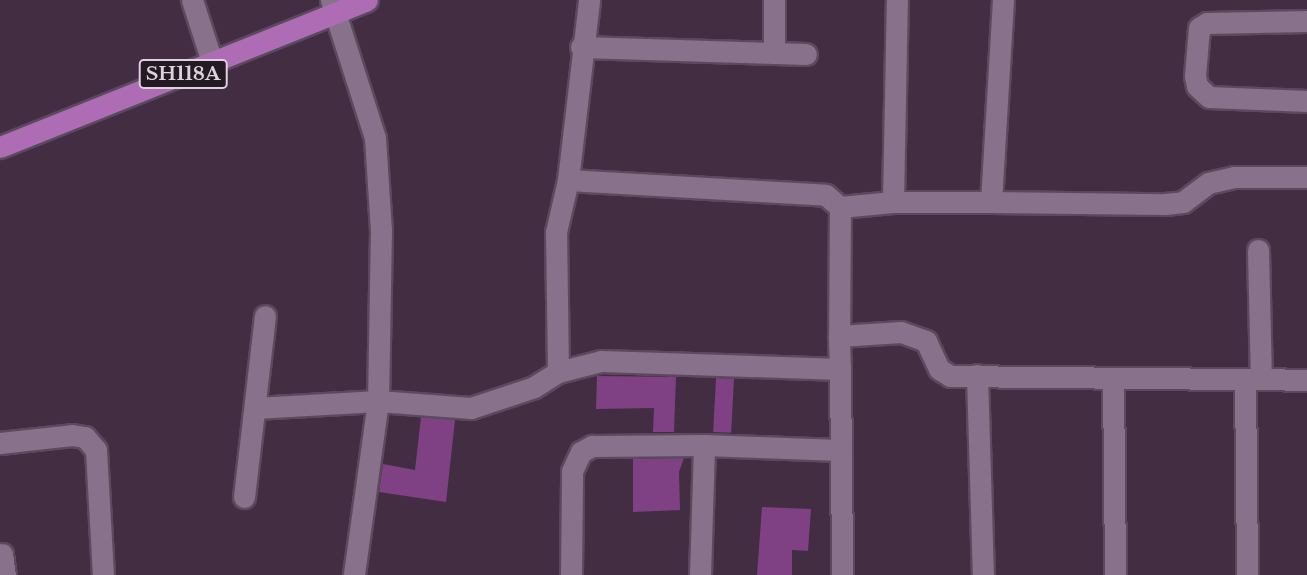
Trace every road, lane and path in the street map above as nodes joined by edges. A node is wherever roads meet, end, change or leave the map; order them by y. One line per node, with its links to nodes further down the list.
1 (192, 0): 12 (street)
2 (367, 0): 7 (main road, SH118A)
3 (589, 0): 9 (street)
4 (774, 0): 10 (street)
5 (897, 0): 17 (street)
6 (1003, 0): 18 (street)
7 (332, 7): 12 (main road, SH118A); 29 (street)
8 (1307, 21): 13 (street)
9 (581, 47): 10 (street); 16 (street)
10 (774, 53): 11 (street)
11 (806, 54)
12 (212, 62): 14 (main road, SH118A)
13 (1307, 101)
14 (0, 147)
15 (1307, 177): 18 (street)
16 (568, 180): 19 (street); 24 (street)
17 (893, 202): 18 (street); 19 (street)
18 (991, 202)
19 (839, 207): 22 (street)
20 (1258, 250): 27 (street)
21 (265, 316): 30 (street)
22 (839, 335): 23 (street); 25 (street)
23 (840, 369): 24 (street); 33 (street)
24 (558, 372): 29 (street)
25 (977, 374): 26 (street); 40 (street)
26 (1113, 379): 27 (street); 41 (street)
27 (1253, 379): 28 (street); 42 (street)
28 (1307, 380)
29 (378, 401): 30 (street); 36 (street)
30 (255, 408): 34 (street)
31 (0, 443): 35 (street)
32 (704, 444): 33 (street); 37 (street); 38 (street)
33 (841, 450): 39 (street)
34 (244, 497)
35 (103, 575)
36 (354, 575)
37 (571, 575)
38 (700, 575)
39 (842, 575)
40 (983, 575)
41 (1115, 575)
42 (1247, 575)

